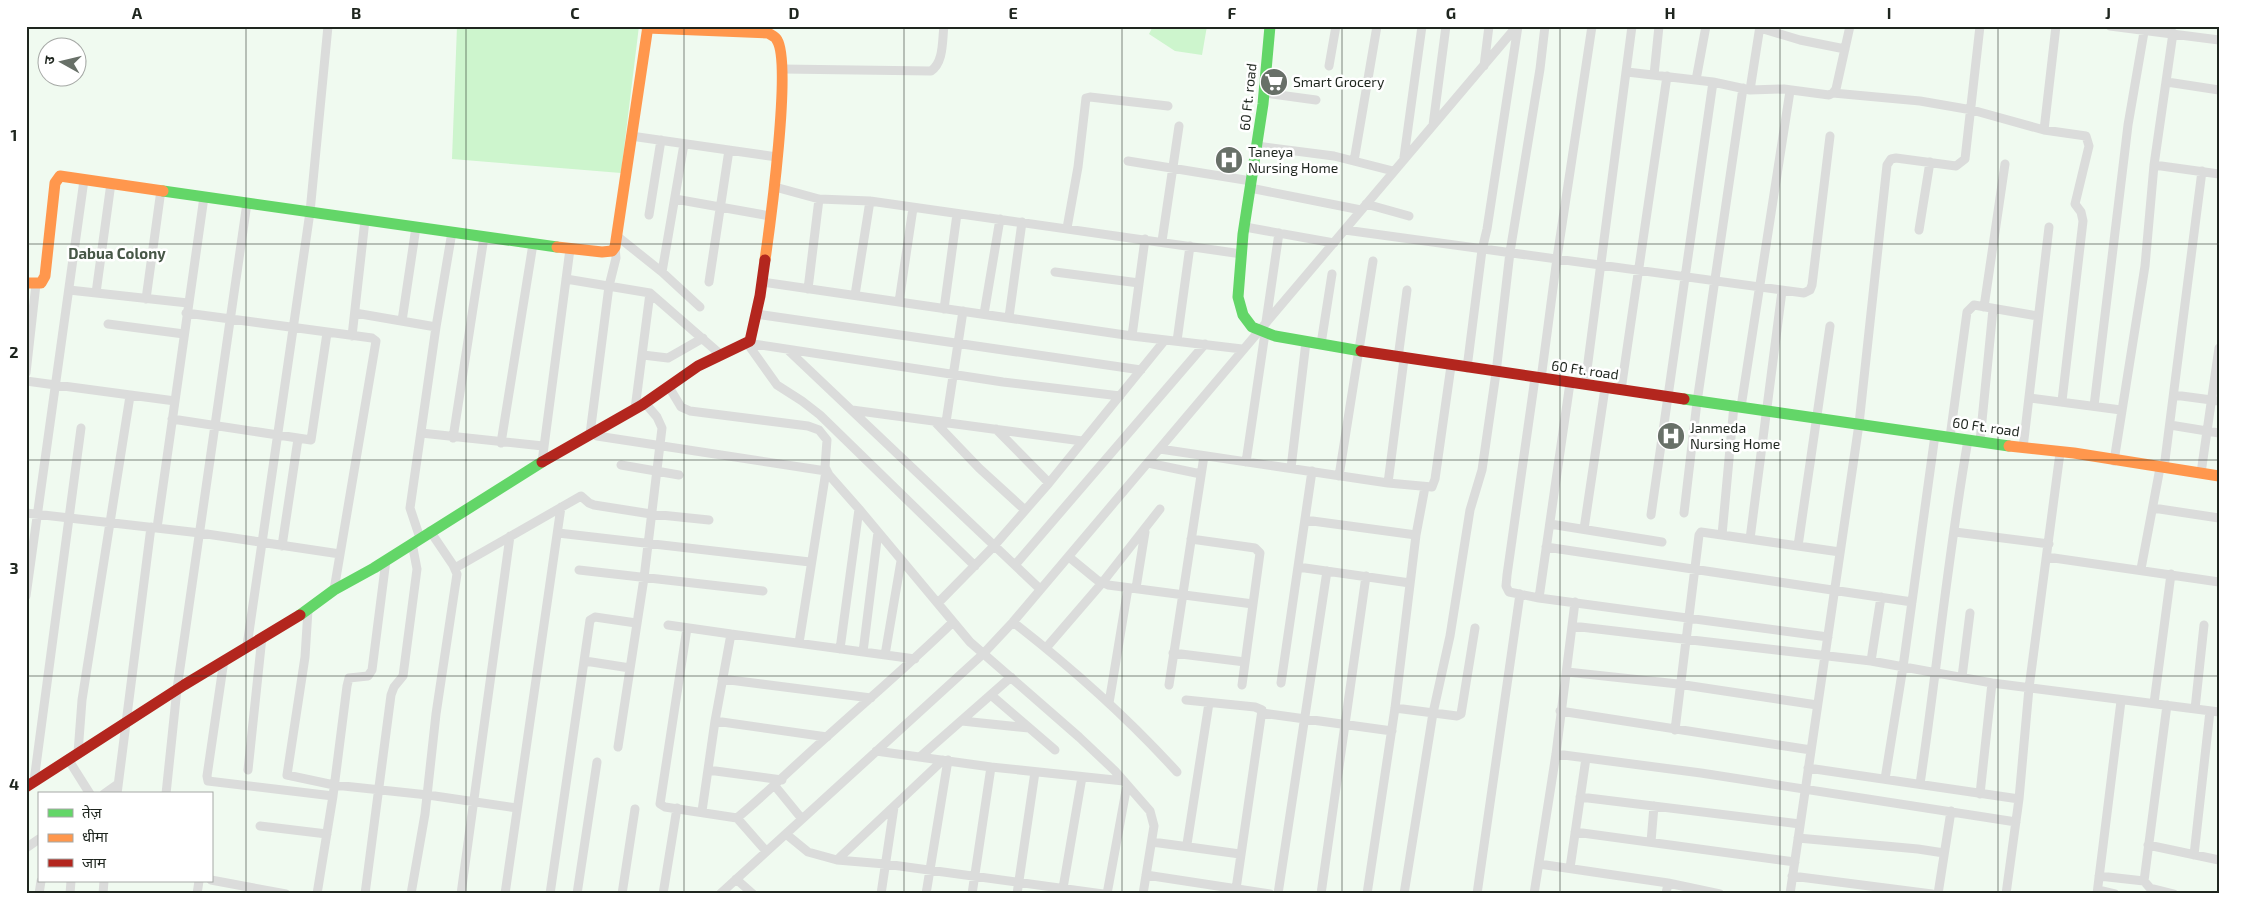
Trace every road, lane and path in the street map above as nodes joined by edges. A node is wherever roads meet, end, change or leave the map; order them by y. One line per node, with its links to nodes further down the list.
1 (328, 26): 76 (street)
2 (944, 26): 28 (street)
3 (1270, 26): 38 (street, 60 Ft. road)
4 (1336, 26): 26 (street)
5 (1377, 26): 55 (street)
6 (1422, 26): 53 (street)
7 (1446, 26): 44 (street)
8 (1489, 26): 27 (street)
9 (1518, 26): 27 (street); 100 (street)
10 (1544, 26): 101 (street)
11 (1592, 26): 103 (street)
12 (1632, 26): 29 (street)
13 (1659, 26): 30 (street)
14 (1706, 26): 32 (street)
15 (1850, 26): 25 (street)
16 (1980, 26): 42 (street)
17 (2056, 26): 45 (street)
18 (2110, 26): 21 (street)
19 (648, 27): 28 (street); 46 (street)
20 (1760, 27): 25 (street); 35 (street)
21 (2131, 28): 22 (street)
22 (2144, 32): 23 (street); 189 (street)
23 (2173, 33): 24 (street); 34 (street)
24 (2219, 40)
25 (1845, 49): 39 (street)
26 (1329, 66)
27 (1484, 66): 44 (street)
28 (782, 69): 52 (street)
29 (1628, 72): 30 (street); 105 (street)
30 (1654, 75): 31 (street)
31 (1667, 76): 32 (street); 106 (street)
32 (1696, 80): 33 (street)
33 (1713, 82): 35 (street); 110 (street)
34 (2167, 82): 36 (street); 58 (street)
35 (1746, 89): 37 (street); 112 (street)
36 (2219, 90)
37 (1790, 91): 39 (street); 118 (street)
38 (1264, 93): 40 (street); 50 (street, 60 Ft. road)
39 (1834, 94): 42 (street)
40 (1316, 100)
41 (1168, 106): 87 (street)
42 (1972, 110): 45 (street); 56 (street)
43 (1179, 126): 59 (street)
44 (1432, 126): 53 (street)
45 (2044, 130): 184 (street)
46 (631, 136): 48 (street); 94 (street)
47 (1830, 136): 122 (street)
48 (661, 140): 49 (street); 78 (street)
49 (684, 144): 51 (street); 69 (street)
50 (1257, 146): 55 (street); 65 (street, 60 Ft. road)
51 (730, 150): 52 (street); 73 (street)
52 (777, 157): 66 (street)
53 (1404, 158): 60 (street)
54 (1128, 161): 59 (street)
55 (1354, 161): 60 (street)
56 (1930, 162): 89 (street); 198 (street)
57 (2005, 164): 130 (street)
58 (2154, 165): 61 (street); 193 (street)
59 (1172, 168): 65 (street); 95 (street)
60 (1393, 171): 74 (street)
61 (2202, 171): 62 (street); 178 (street)
62 (2219, 174)
63 (84, 180): 64 (street); 116 (street); 120 (street)
64 (111, 184): 67 (street); 123 (street)
65 (1251, 185): 74 (street); 85 (street, 60 Ft. road)
66 (775, 187): 70 (street); 79 (street)
67 (161, 190): 68 (street); 126 (street)
68 (204, 197): 72 (street); 129 (street)
69 (675, 199): 73 (street); 107 (street)
70 (819, 199): 71 (street); 119 (street)
71 (870, 201): 75 (street); 125 (street)
72 (246, 203): 76 (street); 138 (street)
73 (720, 207): 79 (street); 113 (street)
74 (1364, 207): 80 (street); 88 (street)
75 (913, 208): 77 (street); 127 (street)
76 (310, 212): 82 (street); 143 (street)
77 (957, 214): 81 (street); 131 (street)
78 (649, 215)
79 (770, 216): 114 (street)
80 (1409, 216)
81 (1000, 219): 83 (street); 135 (street)
82 (365, 220): 84 (street); 133 (street)
83 (1022, 222): 87 (street); 137 (street)
84 (416, 227): 90 (street); 139 (street)
85 (1245, 227): 91 (street); 102 (street, 60 Ft. road)
86 (2049, 227): 136 (street)
87 (1067, 228): 93 (street)
88 (1344, 230): 96 (street); 100 (street)
89 (1919, 230)
90 (452, 232): 92 (street); 141 (street)
91 (1279, 233): 96 (street); 144 (street)
92 (484, 237): 97 (street); 210 (street)
93 (1145, 239): 95 (street); 115 (street)
94 (616, 241): 99 (street); 107 (street); 117 (street)
95 (1162, 241): 98 (street)
96 (1334, 242): 144 (street)
97 (533, 244): 99 (street); 215 (street)
98 (1190, 246): 102 (street); 151 (street)
99 (570, 249): 111 (street)
100 (1482, 250): 101 (street); 165 (street)
101 (1510, 252): 103 (street); 167 (street)
102 (1242, 254): 144 (street, 60 Ft. road)
103 (1557, 258): 105 (street); 170 (street)
104 (1373, 261): 160 (street)
105 (1602, 264): 106 (street); 174 (street)
106 (1639, 269): 110 (street); 177 (street)
107 (662, 272): 128 (street)
108 (1055, 272): 115 (street)
109 (1332, 274): 156 (street)
110 (1685, 276): 112 (street); 181 (street)
111 (566, 279): 117 (street); 217 (street)
112 (1715, 280): 118 (street); 186 (street)
113 (709, 282)
114 (762, 282): 119 (street); 134 (street)
115 (1138, 283): 148 (street)
116 (31, 284): 168 (street)
117 (609, 286): 124 (street); 207 (street)
118 (1760, 287): 122 (street); 188 (street)
119 (808, 289): 125 (street)
120 (69, 290): 123 (street); 173 (street)
121 (1407, 290): 163 (street)
122 (1782, 291): 192 (street)
123 (96, 293): 126 (street)
124 (650, 293): 149 (street); 162 (street)
125 (855, 295): 127 (street)
126 (146, 299): 129 (street)
127 (900, 302): 131 (street)
128 (700, 307)
129 (187, 308): 138 (street); 146 (street)
130 (1989, 308): 136 (street); 209 (street); 214 (street)
131 (944, 309): 132 (street)
132 (963, 311): 135 (street); 154 (street)
133 (355, 313): 139 (street); 147 (street)
134 (756, 314): 153 (street); 154 (street)
135 (984, 314): 137 (street)
136 (2038, 316): 182 (street)
137 (1009, 317): 148 (street)
138 (231, 319): 143 (street); 199 (street)
139 (402, 321): 141 (street)
140 (108, 324): 146 (street)
141 (436, 326): 204 (street)
142 (1830, 326): 194 (street)
143 (294, 328): 145 (street); 206 (street)
144 (1263, 328): 152 (street, 60 Ft. road); 158 (street); 224 (street)
145 (327, 333): 147 (street); 211 (street)
146 (184, 334): 183 (street)
147 (352, 336): 279 (street)
148 (1132, 336): 150 (street)
149 (703, 338): 161 (street); 162 (street)
150 (1165, 340): 151 (street); 166 (street)
151 (1177, 341): 155 (street)
152 (1306, 342): 156 (street, 60 Ft. road); 227 (street)
153 (747, 343): 159 (street); 161 (street); 286 (street)
154 (958, 344): 166 (street); 169 (street)
155 (1205, 344): 158 (street); 285 (street)
156 (1321, 344): 160 (street, 60 Ft. road)
157 (2219, 348): 185 (street)
158 (1242, 349): 219 (street)
159 (789, 350): 169 (street); 191 (street)
160 (1358, 351): 163 (street, 60 Ft. road); 235 (street)
161 (720, 354): 175 (street)
162 (643, 355): 190 (street)
163 (1401, 359): 164 (street, 60 Ft. road); 238 (street)
164 (1452, 366): 165 (street, 60 Ft. road); 239 (street)
165 (1467, 368): 167 (street, 60 Ft. road)
166 (1141, 370): 180 (street)
167 (1496, 372): 170 (street, 60 Ft. road); 369 (street)
168 (26, 373)
169 (953, 374): 180 (street); 197 (street)
170 (1538, 378): 172 (street, 60 Ft. road); 305 (street)
171 (26, 381): 173 (street)
172 (1570, 383): 174 (street, 60 Ft. road); 255 (street)
173 (56, 385): 179 (street); 248 (street)
174 (1585, 385): 176 (street, 60 Ft. road)
175 (669, 387): 187 (street); 230 (street)
176 (1605, 388): 177 (street, 60 Ft. road); 257 (street)
177 (1621, 390): 181 (street, 60 Ft. road)
178 (2174, 395): 185 (street); 200 (street)
179 (130, 396): 183 (street); 254 (street)
180 (1120, 396): 213 (street)
181 (1668, 397): 186 (street, 60 Ft. road); 249 (street)
182 (2030, 398): 184 (street); 218 (street)
183 (175, 401): 195 (street)
184 (2062, 401): 189 (street)
185 (2215, 401): 203 (street)
186 (1697, 402): 188 (street, 60 Ft. road); 246 (street)
187 (645, 403): 190 (street); 216 (street)
188 (1738, 406): 192 (street, 60 Ft. road); 265 (street)
189 (2094, 406): 193 (street)
190 (635, 409): 207 (street)
191 (852, 410): 196 (street); 275 (street)
192 (1767, 410): 194 (street, 60 Ft. road); 268 (street)
193 (2121, 410): 222 (street)
194 (1817, 418): 198 (street, 60 Ft. road); 276 (street)
195 (172, 419): 199 (street); 256 (street)
196 (934, 421): 197 (street); 244 (street)
197 (946, 422): 202 (street)
198 (1858, 424): 208 (street, 60 Ft. road); 278 (street)
199 (215, 425): 206 (street); 262 (street)
200 (2170, 425): 203 (street); 228 (street)
201 (80, 428): 250 (street)
202 (996, 429): 213 (street); 237 (street)
203 (2207, 432): 205 (street); 232 (street)
204 (421, 433): 210 (street); 269 (street)
205 (2219, 434)
206 (278, 435): 211 (street); 271 (street)
207 (594, 435): 216 (street); 223 (street)
208 (1935, 435): 209 (street, 60 Ft. road); 310 (street)
209 (1950, 437): 212 (street, 60 Ft. road)
210 (453, 438): 215 (street)
211 (298, 439): 274 (street)
212 (1968, 440): 214 (street, 60 Ft. road); 261 (street)
213 (1082, 441): 237 (street)
214 (1980, 442): 218 (street, 60 Ft. road)
215 (502, 443): 217 (street)
216 (659, 445): 229 (street); 230 (street)
217 (543, 446): 223 (street)
218 (2023, 448): 220 (street, 60 Ft. road)
219 (1160, 449): 221 (street); 225 (street)
220 (2060, 453): 222 (street, 60 Ft. road); 273 (street)
221 (1204, 456): 224 (street); 233 (street)
222 (2114, 461): 228 (street, 60 Ft. road)
223 (542, 462): 259 (street)
224 (1246, 462): 227 (street)
225 (1148, 463): 233 (street); 280 (street)
226 (621, 466): 229 (street)
227 (1290, 468): 231 (street)
228 (2162, 468): 232 (street, 60 Ft. road); 241 (street)
229 (656, 471): 234 (street); 247 (street)
230 (826, 471): 242 (street); 284 (street)
231 (1312, 471): 235 (street); 253 (street)
232 (2201, 473): 236 (street, 60 Ft. road)
233 (1201, 474): 267 (street)
234 (679, 475)
235 (1339, 476): 238 (street)
236 (2219, 476)
237 (1050, 483): 244 (street)
238 (1388, 483): 239 (street)
239 (1425, 488): 264 (street)
240 (561, 507): 247 (street); 263 (street); 266 (street)
241 (2153, 508): 251 (street); 289 (street)
242 (859, 509): 260 (street); 331 (street)
243 (1160, 509): 258 (street)
244 (1025, 510): 275 (street)
245 (26, 513): 248 (street)
246 (1684, 513)
247 (651, 514): 252 (street); 272 (street)
248 (38, 515): 250 (street); 306 (street)
249 (1651, 515)
250 (68, 518): 254 (street); 400 (street)
251 (2219, 518)
252 (708, 520)
253 (1305, 520): 264 (street); 287 (street)
254 (111, 524): 256 (street); 385 (street)
255 (1550, 524): 257 (street); 277 (street)
256 (154, 527): 262 (street); 373 (street)
257 (1584, 529): 270 (street)
258 (1145, 530): 297 (street); 299 (street)
259 (430, 531): 269 (street); 288 (street)
260 (878, 532): 283 (street); 332 (street)
261 (1955, 532): 273 (street); 345 (street)
262 (200, 533): 271 (street); 355 (street)
263 (558, 533): 272 (street); 416 (street)
264 (1416, 535): 298 (street)
265 (1722, 535): 268 (street); 291 (street)
266 (510, 536): 288 (street); 413 (street)
267 (1191, 539): 304 (street); 312 (street)
268 (1750, 539): 276 (street)
269 (416, 540): 282 (street); 404 (street)
270 (1662, 542)
271 (262, 543): 274 (street); 329 (street)
272 (648, 544): 284 (street); 295 (street)
273 (2049, 544): 281 (street)
274 (282, 546): 279 (street)
275 (994, 546): 285 (street); 286 (street)
276 (1798, 546): 278 (street)
277 (1546, 547): 291 (street); 308 (street)
278 (1840, 552): 303 (street)
279 (340, 554): 301 (street)
280 (1068, 557): 297 (street); 300 (street)
281 (2047, 557): 289 (street); 354 (street)
282 (386, 560): 301 (street); 402 (street)
283 (901, 561): 311 (street); 335 (street)
284 (810, 562): 328 (street)
285 (1015, 565): 300 (street)
286 (975, 566): 311 (street)
287 (1298, 567): 292 (street); 349 (street)
288 (455, 568): 409 (street)
289 (2141, 569): 293 (street)
290 (579, 570): 295 (street)
291 (1696, 570): 303 (street); 315 (street)
292 (1327, 571): 294 (street); 371 (street)
293 (2170, 574): 296 (street); 362 (street)
294 (1366, 576): 298 (street); 375 (street)
295 (644, 578): 302 (street); 318 (street)
296 (2219, 582)
297 (1102, 583): 299 (street); 330 (street)
298 (1410, 583): 365 (street)
299 (1132, 588): 304 (street); 360 (street)
300 (1040, 589): 317 (street)
301 (334, 590): 313 (street)
302 (763, 592)
303 (1834, 592): 307 (street); 325 (street)
304 (1184, 594): 312 (street); 333 (street)
305 (1520, 594): 308 (street); 485 (street)
306 (26, 596)
307 (1881, 597): 310 (street); 340 (street)
308 (1539, 598): 309 (street)
309 (1576, 602): 315 (street); 321 (street)
310 (1912, 602): 343 (street)
311 (938, 603): 316 (street)
312 (1253, 604): 341 (street)
313 (308, 610): 326 (street); 402 (street)
314 (1970, 613): 347 (street)
315 (1690, 618): 325 (street); 327 (street)
316 (953, 622): 334 (street); 337 (street)
317 (1013, 622): 330 (street); 334 (street)
318 (636, 623): 339 (street); 342 (street)
319 (668, 625): 322 (street)
320 (2204, 625): 366 (street)
321 (1572, 626): 327 (street); 344 (street)
322 (687, 628): 324 (street); 417 (street)
323 (1475, 628): 369 (street)
324 (731, 634): 328 (street); 348 (street)
325 (1828, 636): 336 (street)
326 (262, 637): 329 (street); 392 (street)
327 (1687, 641): 336 (street); 353 (street)
328 (799, 642): 331 (street)
329 (247, 646): 338 (street)
330 (1046, 648): 360 (street)
331 (840, 649): 332 (street)
332 (863, 652): 335 (street)
333 (1173, 653): 341 (street); 351 (street)
334 (983, 654): 346 (street); 383 (street)
335 (886, 655): 337 (street)
336 (1825, 656): 340 (street); 363 (street)
337 (914, 659): 357 (street)
338 (224, 660): 355 (street); 410 (street)
339 (585, 661): 342 (street); 467 (street)
340 (1870, 661): 343 (street)
341 (1245, 662): 352 (street)
342 (630, 668): 380 (street)
343 (1903, 668): 345 (street); 397 (street)
344 (1567, 672): 353 (street); 367 (street)
345 (1937, 673): 347 (street); 401 (street)
346 (1011, 677): 356 (street); 399 (street)
347 (1962, 677): 350 (street)
348 (722, 679): 357 (street); 374 (street)
349 (1282, 683)
350 (1992, 683): 354 (street); 408 (street)
351 (1169, 685)
352 (1242, 685)
353 (1682, 685): 363 (street); 377 (street)
354 (2029, 688): 359 (street); 412 (street)
355 (177, 689): 373 (street); 407 (street)
356 (992, 695): 372 (street); 376 (street)
357 (871, 698): 379 (street)
358 (1186, 700): 361 (street)
359 (2122, 701): 362 (street); 449 (street)
360 (1109, 703): 395 (street)
361 (1209, 703): 370 (street); 434 (street)
362 (2154, 703): 364 (street)
363 (1817, 705): 382 (street)
364 (2167, 706): 366 (street); 433 (street)
365 (1395, 708): 369 (street); 378 (street)
366 (2195, 709): 368 (street)
367 (1560, 711): 377 (street); 384 (street)
368 (2214, 712): 439 (street)
369 (1433, 713): 484 (street)
370 (1262, 714): 371 (street); 438 (street)
371 (1305, 718): 375 (street); 481 (street)
372 (962, 721): 376 (street); 386 (street)
373 (128, 722): 385 (street); 403 (street)
374 (715, 722): 379 (street); 393 (street)
375 (1347, 725): 378 (street); 482 (street)
376 (1029, 728): 381 (street)
377 (1675, 730): 382 (street)
378 (1392, 731): 483 (street)
379 (827, 737): 398 (street)
380 (618, 747)
381 (1055, 750)
382 (1811, 750): 391 (street)
383 (876, 751): 386 (street); 422 (street)
384 (1556, 754): 387 (street); 444 (street)
385 (73, 756): 400 (street); 406 (street)
386 (920, 757): 388 (street)
387 (1586, 758): 405 (street); 411 (street)
388 (946, 760): 390 (street); 415 (street); 446 (street)
389 (597, 762): 468 (street)
390 (991, 767): 394 (street); 450 (street)
391 (1808, 768): 397 (street); 405 (street)
392 (248, 770)
393 (708, 770): 398 (street); 419 (street)
394 (1035, 772): 396 (street); 453 (street)
395 (1177, 772)
396 (1082, 777): 399 (street); 458 (street)
397 (1885, 779): 401 (street)
398 (779, 783): 421 (street); 422 (street)
399 (1125, 783): 431 (street); 478 (street)
400 (30, 784)
401 (1920, 784): 408 (street)
402 (334, 785): 404 (street); 410 (street)
403 (118, 789)
404 (378, 790): 409 (street); 463 (street)
405 (1805, 790): 420 (street); 424 (street)
406 (89, 792)
407 (166, 792)
408 (1980, 794): 412 (street)
409 (428, 795): 413 (street); 464 (street)
410 (333, 796): 427 (street)
411 (1580, 797): 414 (street); 426 (street)
412 (2019, 799): 423 (street)
413 (474, 801): 416 (street); 465 (street)
414 (1654, 806): 424 (street); 432 (street)
415 (894, 807): 440 (street); 443 (street)
416 (517, 808): 466 (street)
417 (677, 808): 419 (street); 470 (street)
418 (635, 809): 469 (street)
419 (702, 811): 421 (street)
420 (1951, 811): 423 (street); 437 (street)
421 (737, 818): 436 (street)
422 (802, 819): 428 (street)
423 (2016, 822): 492 (street)
424 (1800, 824): 429 (street)
425 (260, 826): 427 (street)
426 (1575, 832): 432 (street); 445 (street)
427 (327, 834): 462 (street)
428 (786, 834): 436 (street); 440 (street)
429 (1798, 838): 437 (street); 442 (street)
430 (38, 840): 435 (street)
431 (1152, 842): 434 (street); 447 (street)
432 (1651, 842): 442 (street)
433 (2148, 845): 439 (street); 455 (street)
434 (1189, 847): 438 (street)
435 (26, 848)
436 (766, 851): 451 (street)
437 (1944, 853): 491 (street)
438 (1240, 854): 456 (street)
439 (2194, 855): 441 (street)
440 (837, 860): 443 (street)
441 (2219, 860)
442 (1795, 862): 448 (street)
443 (885, 864): 446 (street); 473 (street)
444 (1539, 864): 445 (street); 486 (street)
445 (1570, 868): 454 (street)
446 (929, 871): 450 (street); 474 (street)
447 (1146, 875): 456 (street); 479 (street)
448 (1792, 876): 489 (street); 490 (street)
449 (2100, 876): 455 (street); 460 (street)
450 (975, 877): 453 (street); 475 (street)
451 (736, 879): 471 (street); 472 (street)
452 (212, 880): 457 (street)
453 (1018, 882): 458 (street); 476 (street)
454 (1668, 883): 459 (street); 487 (street)
455 (2148, 888): 494 (street)
456 (1236, 889): 480 (street)
457 (243, 890): 461 (street)
458 (1062, 891): 477 (street)
459 (1704, 892): 488 (street)
460 (2097, 892): 493 (street)
461 (285, 894)
462 (317, 894)
463 (365, 894)
464 (411, 894)
465 (461, 894)
466 (505, 894)
467 (550, 894)
468 (577, 894)
469 (622, 894)
470 (663, 894)
471 (720, 894)
472 (753, 894)
473 (881, 894)
474 (926, 894)
475 (972, 894)
476 (1017, 894)
477 (1103, 894)
478 (1107, 894)
479 (1143, 894)
480 (1270, 894)
481 (1278, 894)
482 (1321, 894)
483 (1367, 894)
484 (1404, 894)
485 (1477, 894)
486 (1534, 894)
487 (1666, 894)
488 (1720, 894)
489 (1790, 894)
490 (1932, 894)
491 (1938, 894)
492 (2006, 894)
493 (2115, 894)
494 (2174, 894)

